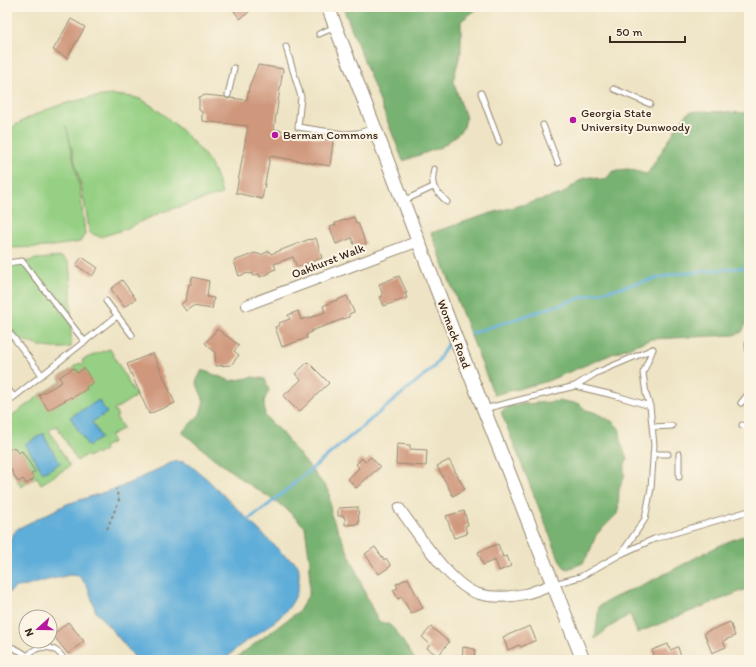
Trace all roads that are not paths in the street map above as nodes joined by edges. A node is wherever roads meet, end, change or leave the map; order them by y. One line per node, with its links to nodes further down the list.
1 (328, 7): 2 (street, Womack Road)
2 (336, 27): 3 (lane); 11 (street, Womack Road)
3 (319, 34)
4 (286, 47): 11 (lane)
5 (234, 68): 8 (lane)
6 (614, 89): 9 (lane)
7 (481, 93): 12 (lane)
8 (228, 95)
9 (650, 104)
10 (543, 125): 13 (lane)
11 (375, 128): 16 (street, Womack Road)
12 (499, 142)
13 (558, 163)
14 (434, 169): 15 (lane)
15 (433, 187): 16 (lane); 17 (lane)
16 (403, 201): 18 (street, Womack Road)
17 (447, 202)
18 (419, 241): 21 (street, Oakhurst Walk); 36 (street, Womack Road)
19 (7, 263): 25 (lane)
20 (106, 301): 22 (lane)
21 (247, 305)
22 (117, 316): 24 (lane); 25 (lane)
23 (7, 329): 28 (lane)
24 (132, 334)
25 (85, 342): 28 (lane)
26 (748, 344): 27 (lane)
27 (749, 362)
28 (42, 375): 32 (lane)
29 (575, 386): 35 (lane); 35 (lane); 36 (lane)
30 (7, 388): 32 (lane)
31 (749, 393): 34 (lane)
32 (14, 397): 33 (lane)
33 (7, 402)
34 (741, 403)
35 (650, 406): 39 (lane)
36 (484, 409): 48 (street, Womack Road)
37 (742, 425): 40 (lane)
38 (672, 426): 39 (lane)
39 (652, 427): 41 (lane)
40 (749, 427)
41 (653, 454): 42 (lane); 47 (lane)
42 (668, 454)
43 (679, 454): 44 (lane)
44 (679, 477)
45 (399, 508): 48 (street)
46 (749, 512): 47 (lane)
47 (621, 554): 48 (lane)
48 (554, 584): 52 (street, Womack Road)
49 (7, 645): 50 (lane)
50 (27, 658): 51 (lane)
51 (64, 660)
52 (583, 660)

